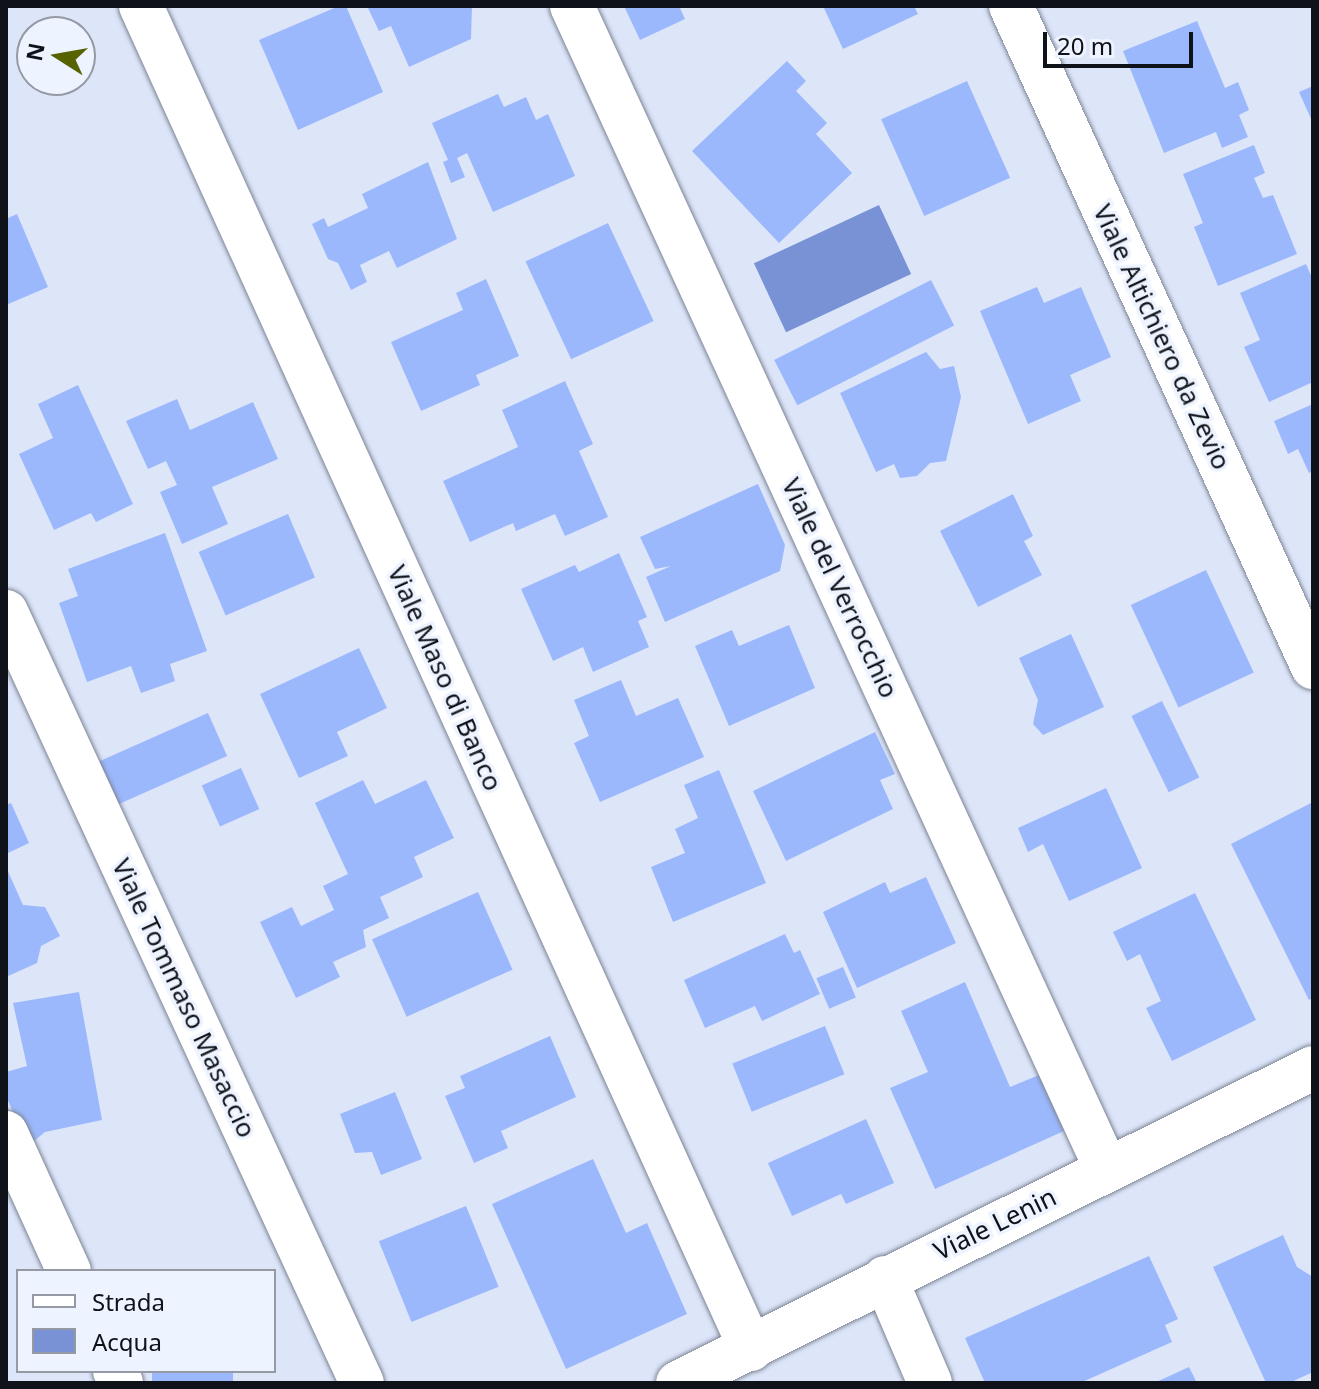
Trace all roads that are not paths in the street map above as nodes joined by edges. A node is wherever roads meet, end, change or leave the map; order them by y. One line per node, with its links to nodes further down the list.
1 (141, 6): 11 (street, Viale Maso di Banco)
2 (572, 6): 8 (street, Viale del Verrocchio)
3 (1011, 6): 5 (street, Viale Altichiero da Zevio)
4 (6, 612): 12 (street, Viale Tommaso Masaccio)
5 (1313, 667)
6 (1313, 1068): 8 (street, Viale Lenin)
7 (6, 1133): 9 (street)
8 (1107, 1170): 10 (street, Viale Lenin)
9 (68, 1269)
10 (885, 1278): 11 (street, Viale Lenin); 14 (street)
11 (751, 1349): 13 (street, Viale Lenin)
12 (362, 1383)
13 (678, 1383)
14 (930, 1383)

